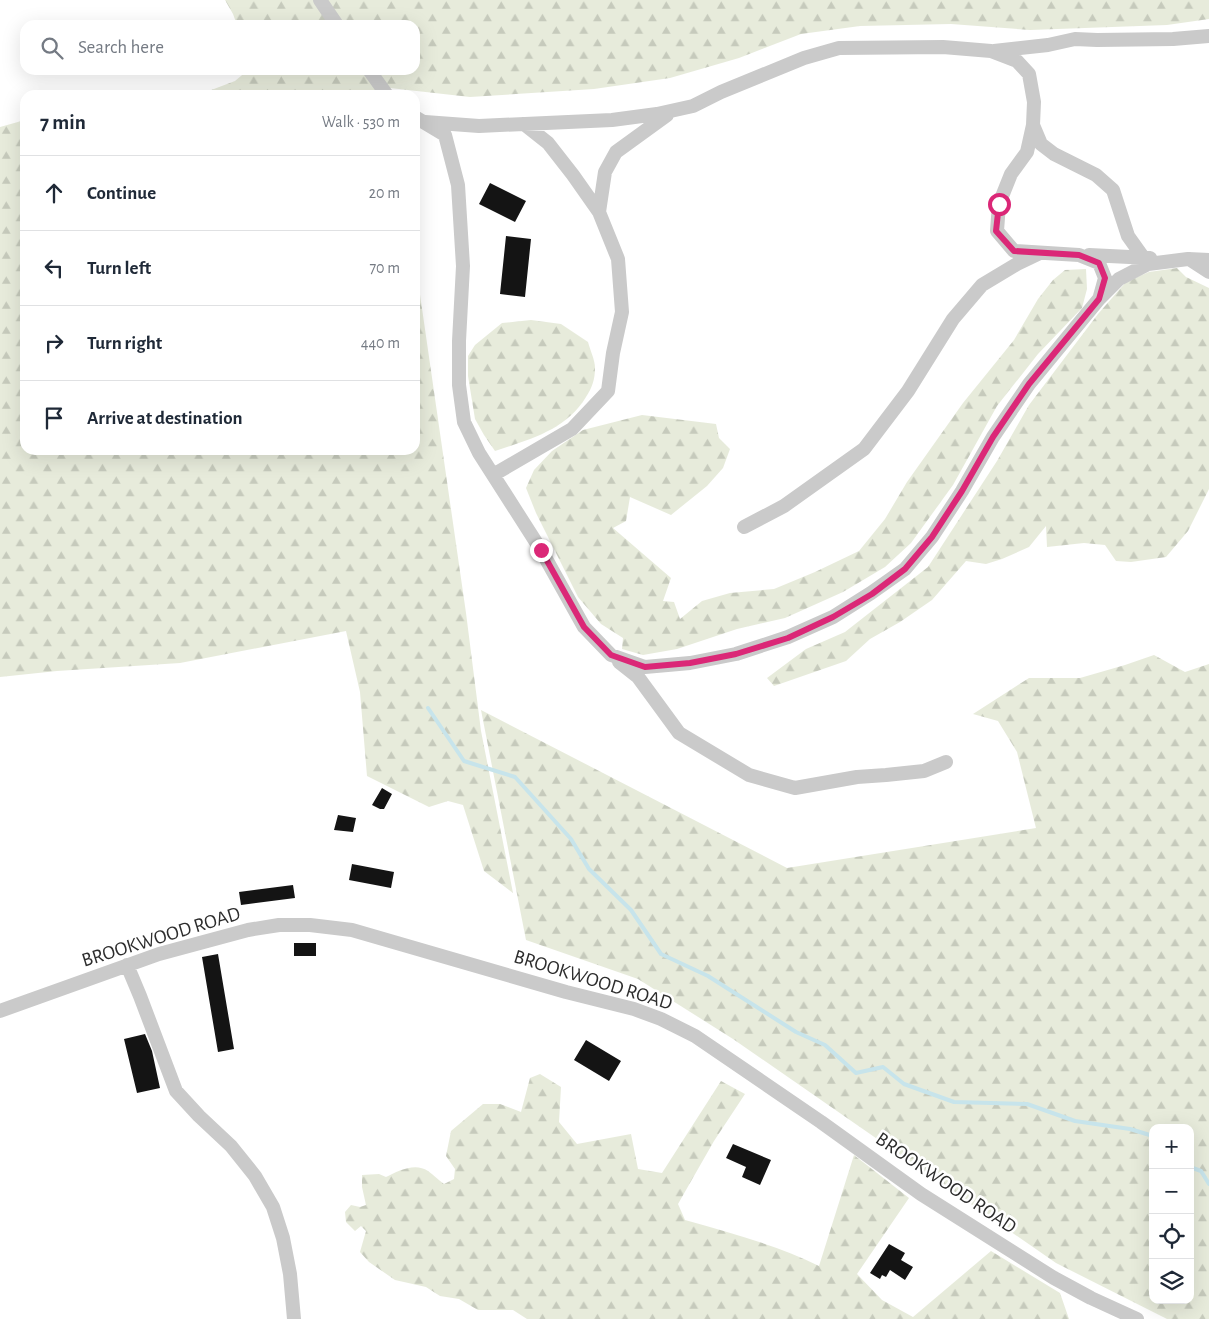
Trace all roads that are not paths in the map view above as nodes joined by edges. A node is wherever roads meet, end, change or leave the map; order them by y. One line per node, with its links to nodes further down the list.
1 (320, 0): 2 (street)
2 (334, 20)
3 (1209, 36): 4 (street)
4 (991, 51): 7 (street); 11 (street)
5 (373, 75): 6 (street)
6 (383, 90)
7 (674, 110): 10 (street); 12 (street)
8 (420, 119): 10 (street)
9 (420, 120): 20 (street)
10 (524, 124): 12 (street)
11 (1033, 125): 13 (street); 15 (street)
12 (599, 212): 20 (street)
13 (1042, 252): 14 (street); 21 (street)
14 (1079, 255): 15 (street); 19 (street)
15 (1143, 257): 16 (street)
16 (1188, 259): 17 (street); 18 (street); 19 (street)
17 (1209, 260)
18 (1209, 272)
19 (1099, 299): 22 (street)
20 (493, 475): 22 (street)
21 (744, 527)
22 (611, 655): 23 (street)
23 (946, 762)
24 (127, 965): 25 (street, BROOKWOOD ROAD); 26 (street); 27 (street, BROOKWOOD ROAD)
25 (0, 1012)
26 (294, 1319)
27 (1137, 1319)

